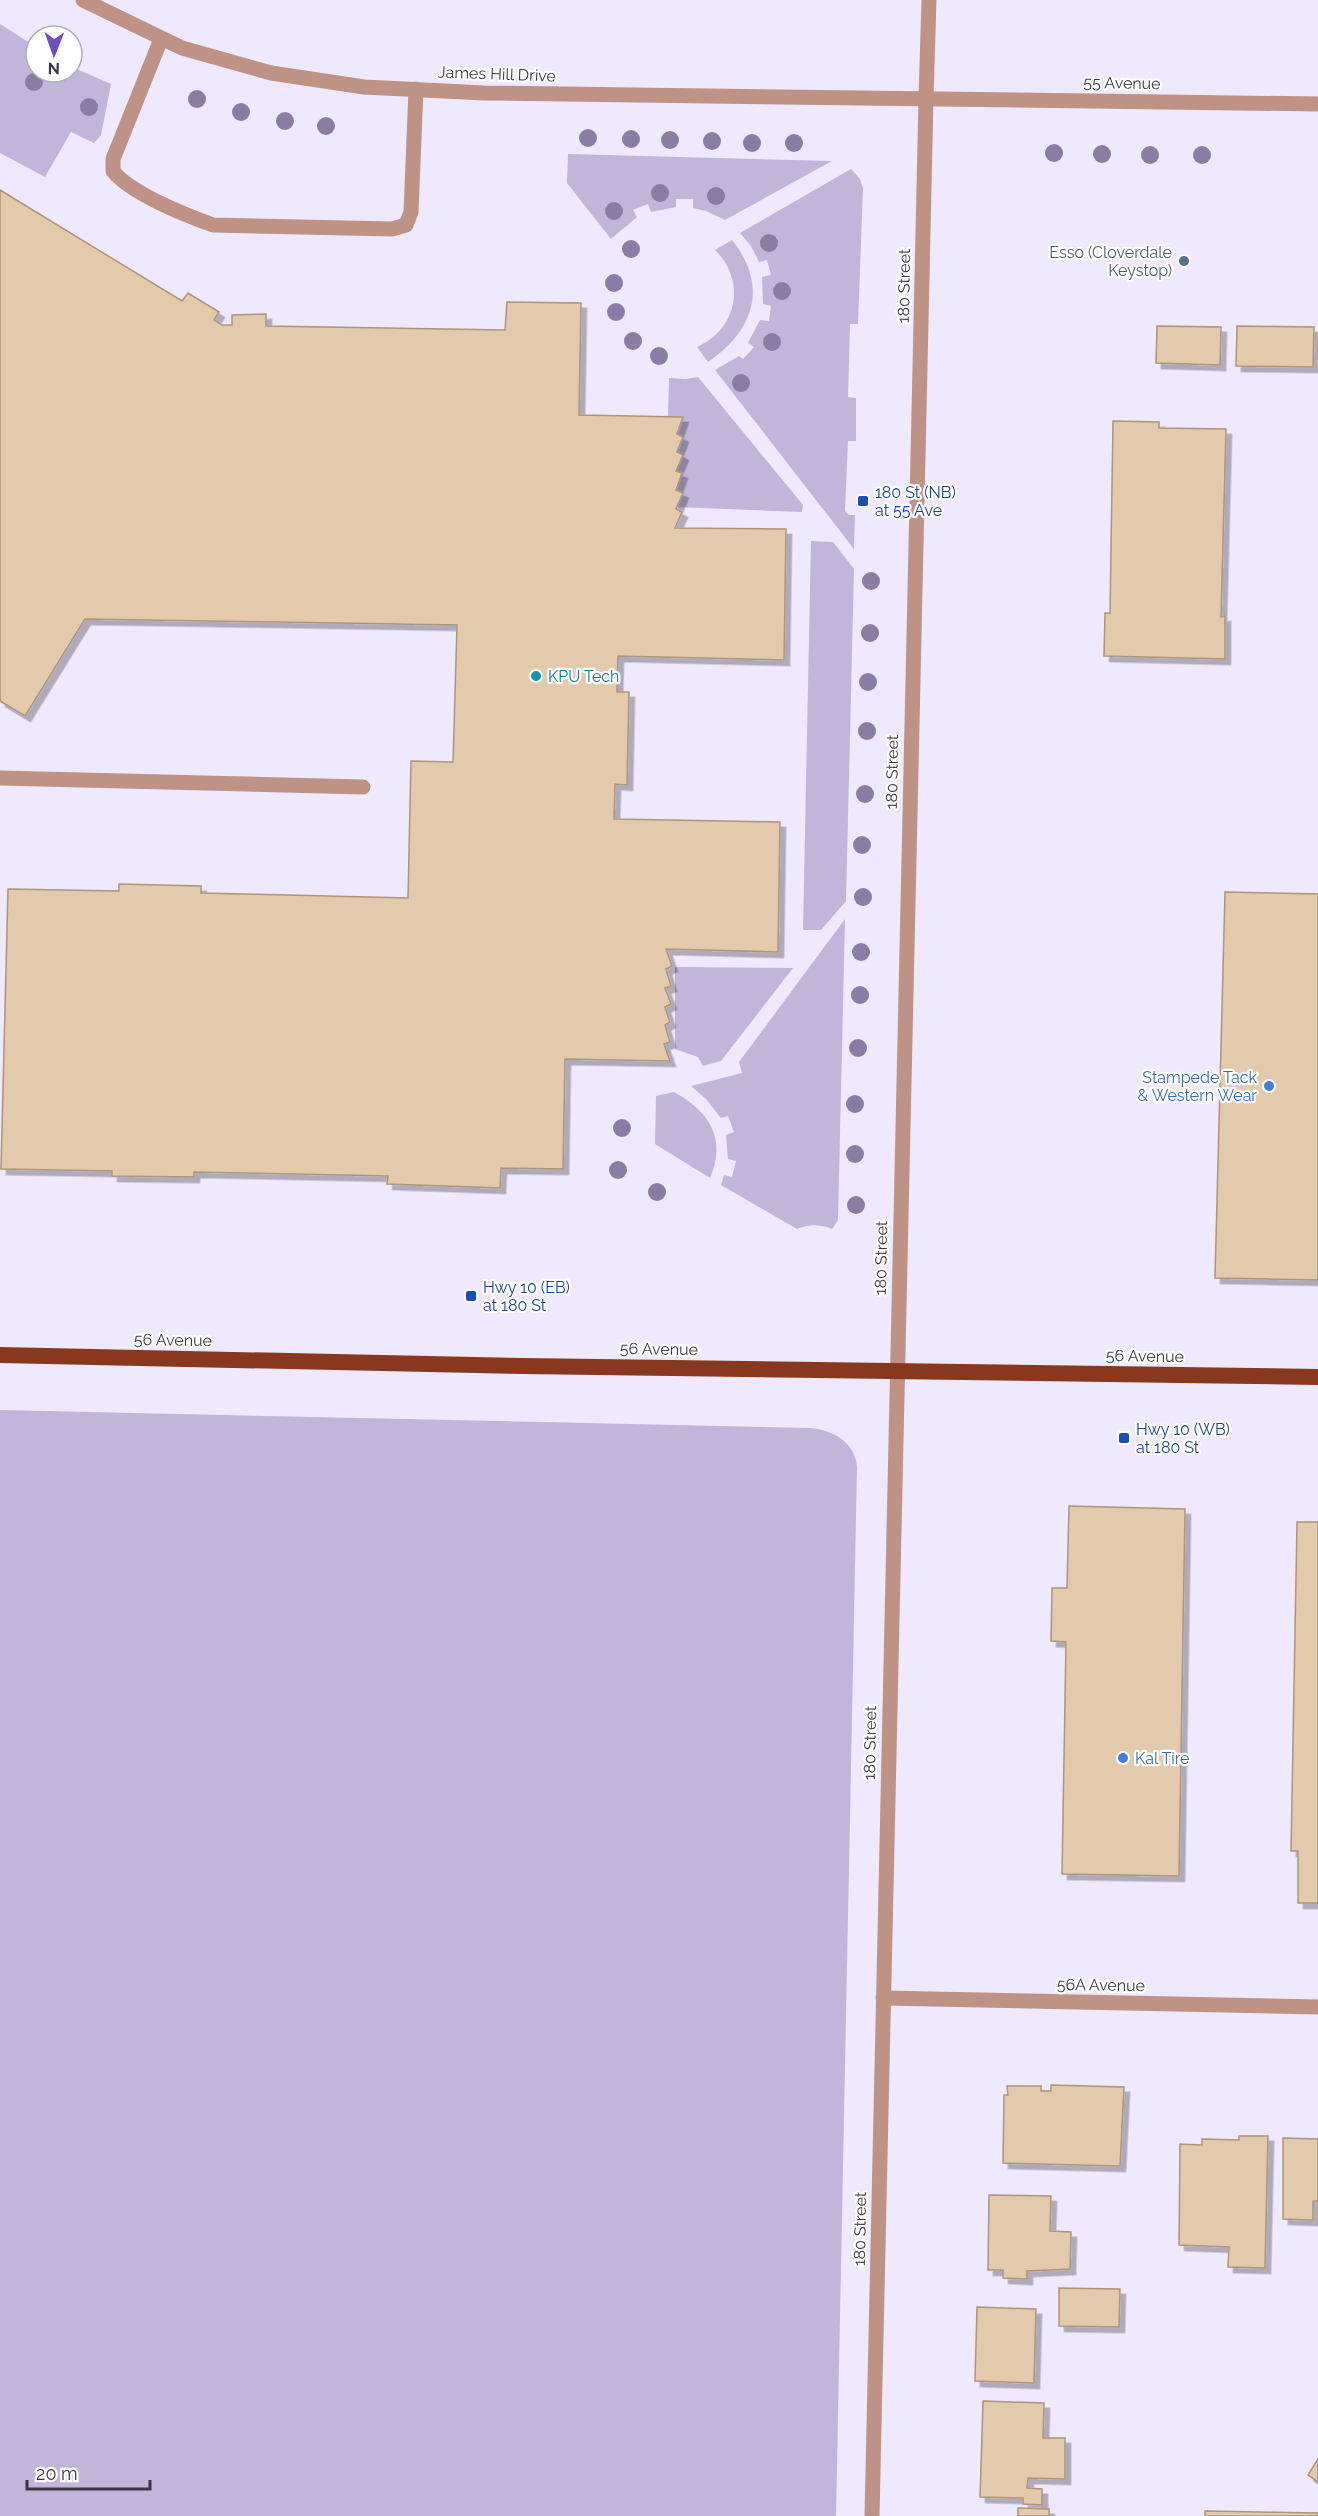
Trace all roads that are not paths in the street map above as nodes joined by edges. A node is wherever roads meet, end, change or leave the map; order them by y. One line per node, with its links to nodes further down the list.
1 (83, 0): 3 (street, James Hill Drive)
2 (929, 0): 5 (street, 180 Street)
3 (161, 39): 4 (street, James Hill Drive); 4 (street)
4 (416, 89): 5 (street, James Hill Drive)
5 (926, 99): 6 (street, 55 Avenue); 10 (street, 180 Street)
6 (1318, 104)
7 (0, 778): 8 (street)
8 (363, 787)
9 (0, 1354): 10 (highway, 56 Avenue)
10 (897, 1371): 11 (highway, 56 Avenue); 12 (street, 180 Street)
11 (1318, 1377)
12 (883, 1998): 13 (street, 56A Avenue); 14 (street, 180 Street)
13 (1318, 2007)
14 (872, 2516)

